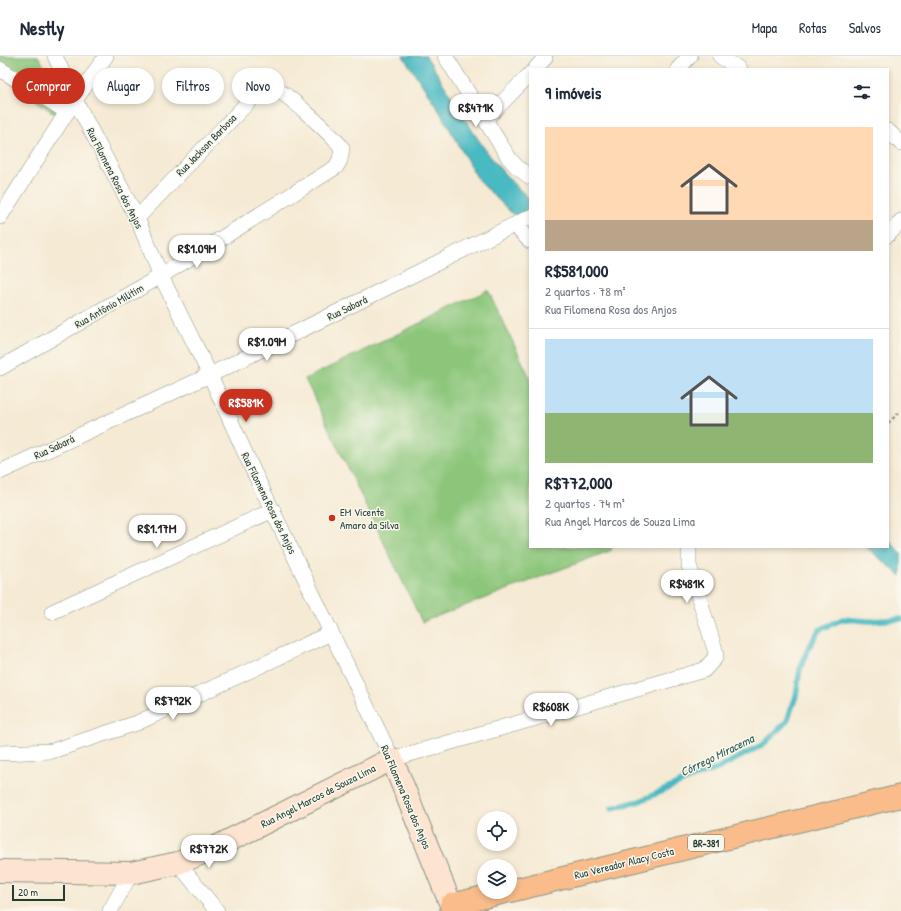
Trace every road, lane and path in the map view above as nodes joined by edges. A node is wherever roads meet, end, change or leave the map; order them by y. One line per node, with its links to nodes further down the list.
1 (55, 56): 14 (street, Rua Filomena Rosa dos Anjos)
2 (106, 56): 14 (street)
3 (445, 56): 15 (street)
4 (690, 56): 8 (street)
5 (720, 56): 9 (street)
6 (546, 58): 7 (street)
7 (536, 68)
8 (679, 68)
9 (738, 68)
10 (0, 69): 14 (street)
11 (529, 75): 15 (street)
12 (284, 93): 25 (street, Rua Antônio Militim)
13 (245, 104): 20 (street, Rua Jackson Barbosa)
14 (71, 106): 19 (street); 20 (street, Rua Filomena Rosa dos Anjos)
15 (486, 119): 18 (street)
16 (889, 132): 17 (street)
17 (901, 143)
18 (529, 176)
19 (0, 217)
20 (137, 218): 25 (street, Rua Filomena Rosa dos Anjos)
21 (901, 221): 23 (street)
22 (521, 222): 24 (street); 27 (street, Rua Sabará)
23 (889, 234)
24 (529, 239)
25 (161, 276): 26 (street, Rua Antônio Militim); 27 (street, Rua Filomena Rosa dos Anjos)
26 (0, 368)
27 (210, 375): 30 (street, Rua Sabará); 31 (street, Rua Filomena Rosa dos Anjos)
28 (901, 411): 29 (path)
29 (889, 422)
30 (0, 472)
31 (273, 510): 33 (street); 34 (street, Rua Filomena Rosa dos Anjos)
32 (689, 548): 36 (street, Rua Angel Marcos de Souza Lima)
33 (52, 612)
34 (331, 633): 35 (street); 36 (street, Rua Filomena Rosa dos Anjos)
35 (0, 753)
36 (392, 759): 38 (street, Rua Angel Marcos de Souza Lima); 43 (street, Rua Filomena Rosa dos Anjos)
37 (901, 796): 41 (main road, Rua Vereador Alacy Costa / BR-381)
38 (178, 863): 40 (street, Rua Angel Marcos de Souza Lima); 45 (street)
39 (0, 871): 40 (street, Rua Angel Marcos de Souza Lima)
40 (131, 873): 44 (street)
41 (517, 889)
42 (481, 899): 43 (main road)
43 (447, 909)
44 (110, 911)
45 (217, 911)

